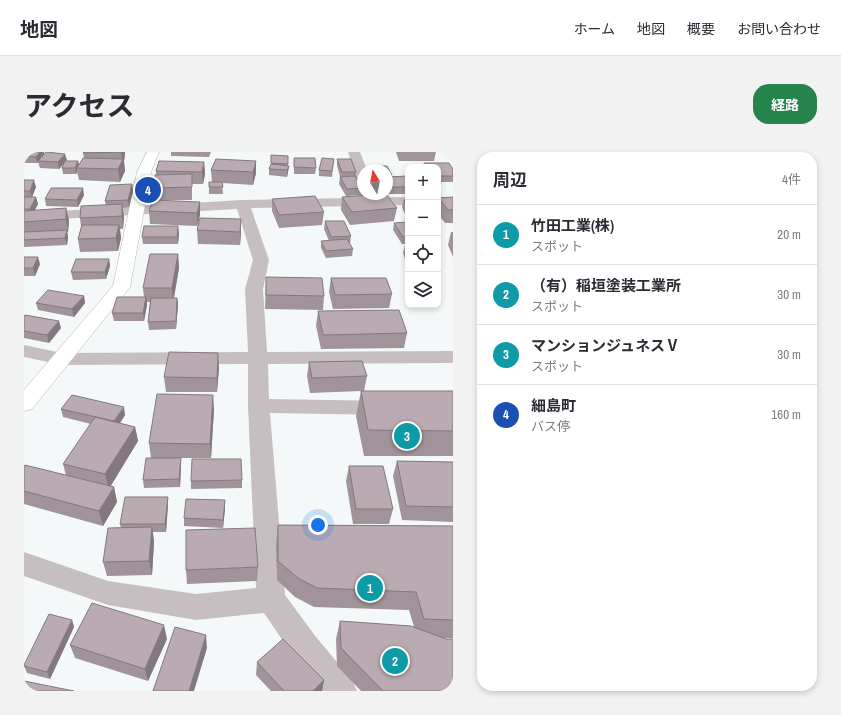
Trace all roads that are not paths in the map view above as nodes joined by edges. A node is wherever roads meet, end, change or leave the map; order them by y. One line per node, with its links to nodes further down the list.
1 (154, 152): 8 (street)
2 (354, 152): 3 (street)
3 (358, 164)
4 (357, 198): 7 (street)
5 (393, 199): 6 (street)
6 (405, 201)
7 (242, 204): 8 (street); 11 (street)
8 (137, 211): 9 (street); 13 (street)
9 (24, 217)
10 (24, 351): 13 (street)
11 (258, 357): 12 (street); 13 (street); 15 (street)
12 (453, 357)
13 (62, 359): 14 (street)
14 (24, 404)
15 (259, 406): 16 (street); 18 (street)
16 (406, 409)
17 (24, 564): 18 (street)
18 (271, 599): 19 (street)
19 (341, 691)

